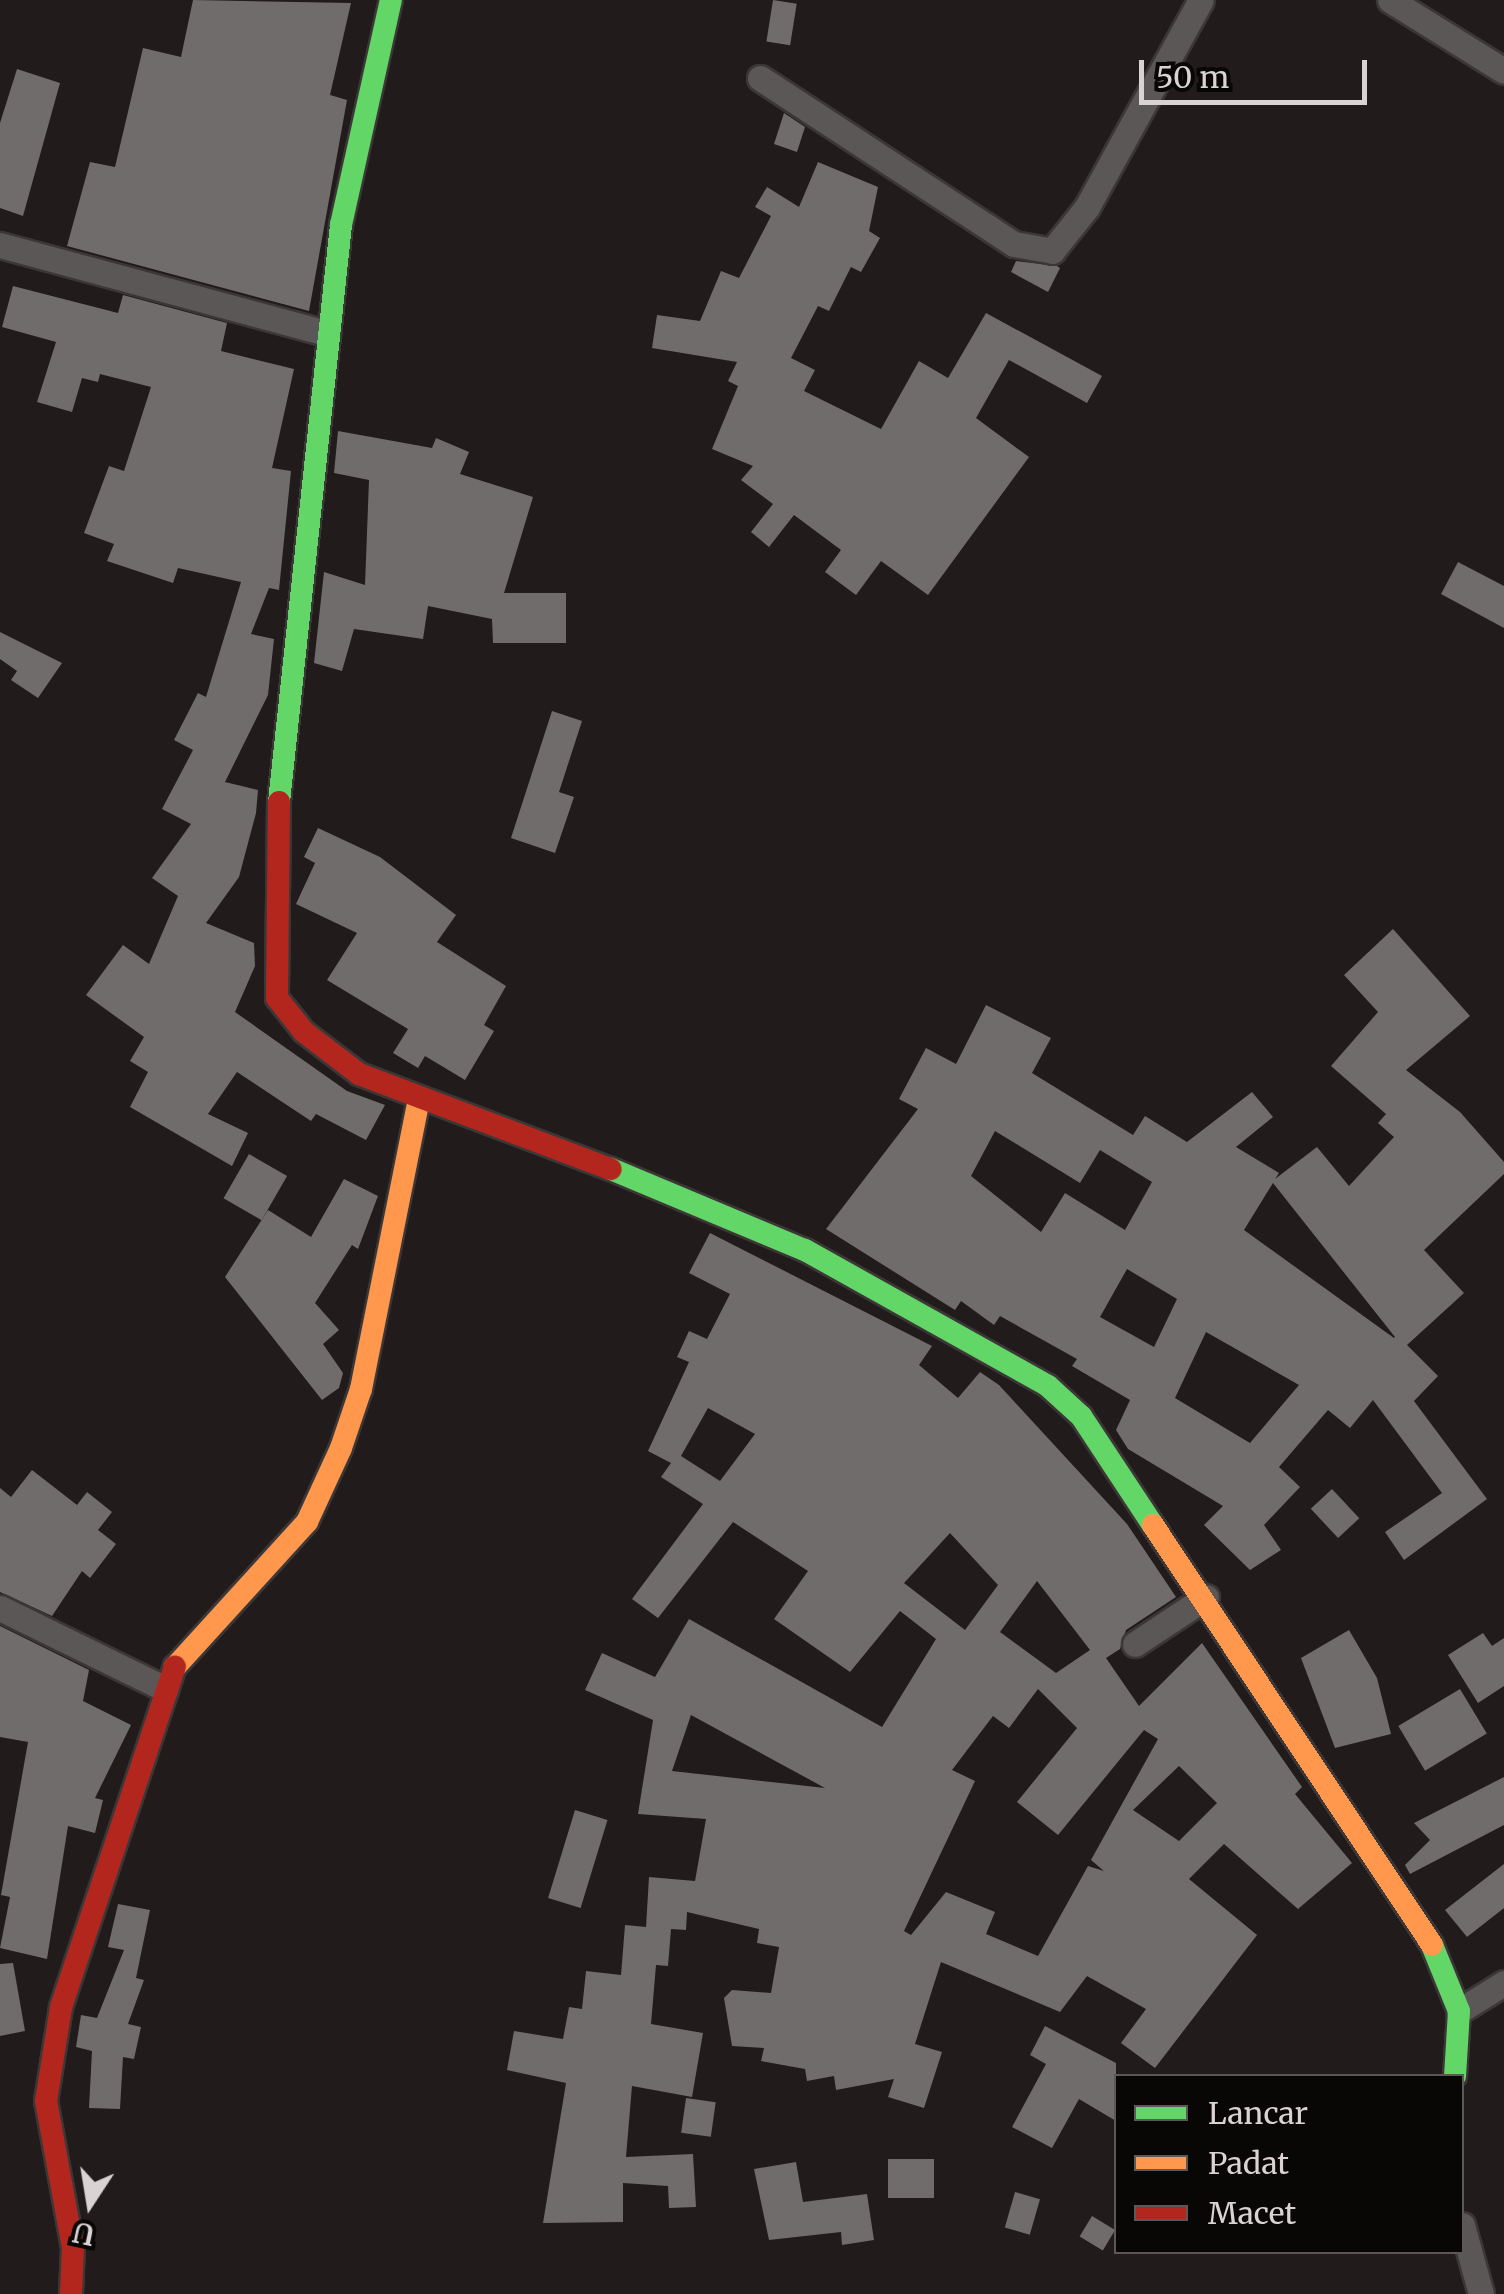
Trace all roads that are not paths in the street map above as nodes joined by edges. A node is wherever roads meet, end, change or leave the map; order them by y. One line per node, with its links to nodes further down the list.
1 (391, 0): 7 (street)
2 (1200, 0): 5 (street)
3 (1390, 0): 4 (street)
4 (1504, 71)
5 (760, 78)
6 (0, 245): 7 (street)
7 (327, 332): 8 (street)
8 (419, 1098): 9 (street); 12 (street)
9 (1206, 1597): 11 (street); 14 (street)
10 (0, 1608): 12 (street)
11 (1135, 1644)
12 (165, 1689): 17 (street)
13 (1504, 1982): 14 (street)
14 (1458, 2011): 15 (street)
15 (1455, 2074)
16 (1464, 2231): 18 (street)
17 (71, 2294)
18 (1481, 2294)

